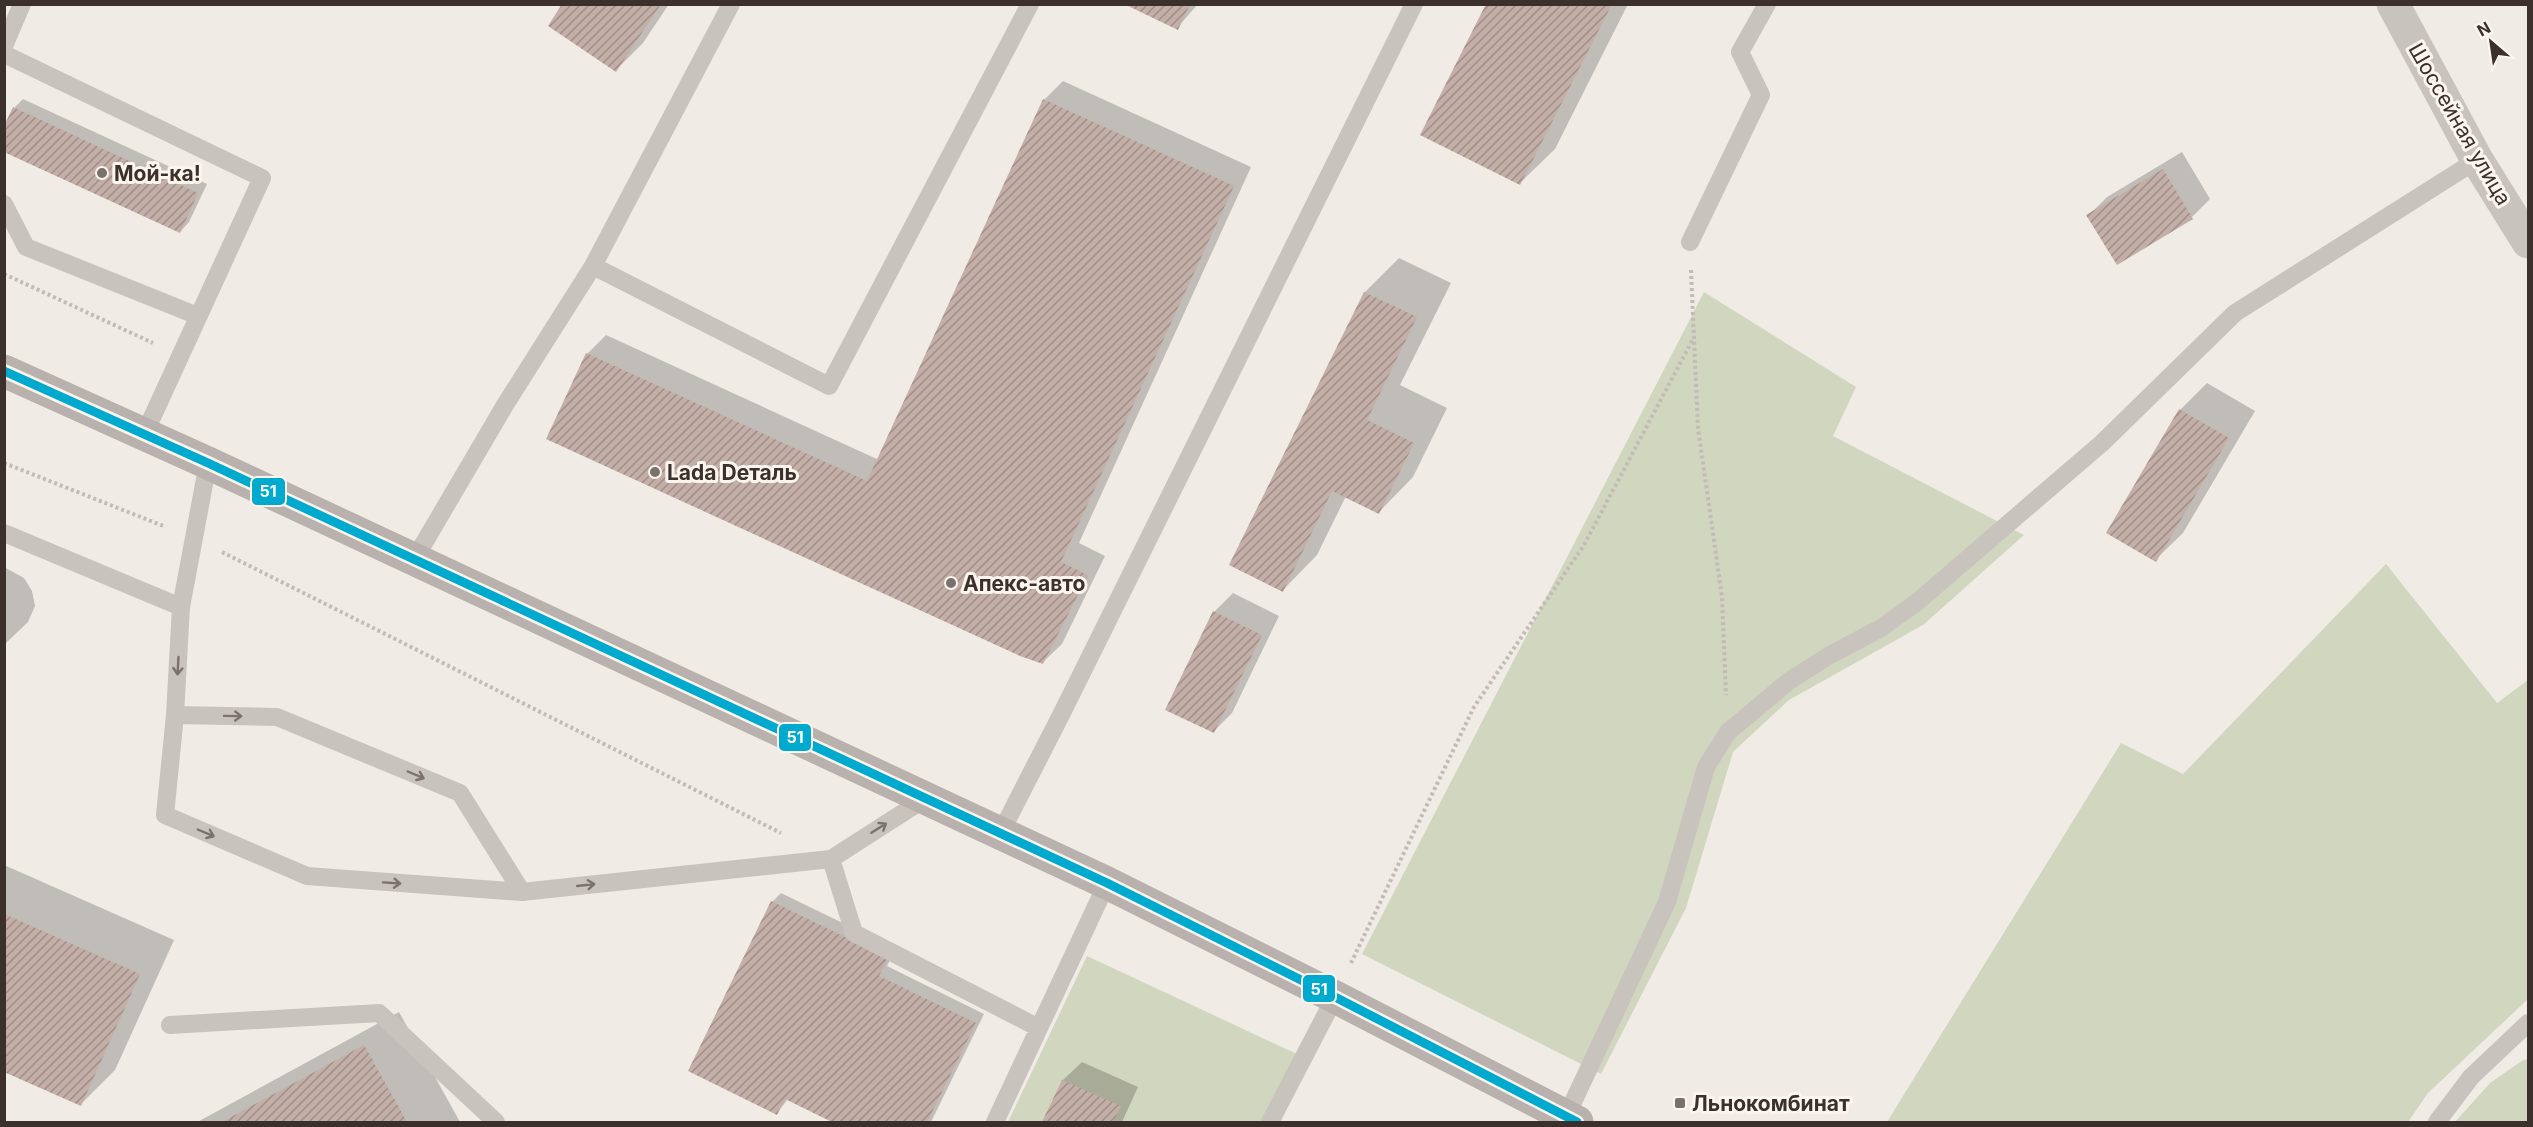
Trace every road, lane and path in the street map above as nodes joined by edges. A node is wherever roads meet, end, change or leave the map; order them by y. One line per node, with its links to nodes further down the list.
1 (22, 4): 7 (lane)
2 (731, 4): 13 (lane)
3 (1030, 4): 13 (lane)
4 (1414, 4): 29 (lane)
5 (1767, 4): 11 (lane)
6 (2393, 4): 9 (street, Шоссейная улица)
7 (4, 46)
8 (4, 54): 15 (lane)
9 (2477, 160): 12 (street, Шоссейная улица); 27 (lane)
10 (4, 204): 15 (lane)
11 (1690, 242): 16 (path)
12 (2529, 242)
13 (593, 266): 24 (lane)
14 (4, 274): 17 (path)
15 (198, 316): 17 (lane)
16 (1694, 337): 27 (path); 33 (path)
17 (180, 356): 19 (lane)
18 (5, 370): 19 (main road)
19 (144, 435): 21 (main road)
20 (4, 463): 23 (path)
21 (208, 464): 23 (lane); 24 (main road)
22 (4, 533): 25 (lane)
23 (193, 538): 25 (lane); 30 (path)
24 (414, 560): 28 (main road)
25 (181, 607): 26 (lane, one-way to 26)
26 (174, 715): 32 (lane, one-way to 32); 32 (lane, one-way to 32)
27 (1728, 732): 37 (lane)
28 (926, 798): 29 (main road); 30 (lane, one-way to 28)
29 (1000, 834): 31 (main road)
30 (831, 859): 32 (lane, one-way to 30); 36 (lane)
31 (1107, 883): 33 (main road); 36 (lane)
32 (522, 892)
33 (1335, 997): 37 (main road); 40 (lane)
34 (2529, 1023): 41 (lane)
35 (170, 1025): 38 (lane)
36 (1039, 1028): 39 (lane)
37 (1571, 1120)
38 (496, 1122)
39 (994, 1122)
40 (1270, 1122)
41 (2437, 1122)

